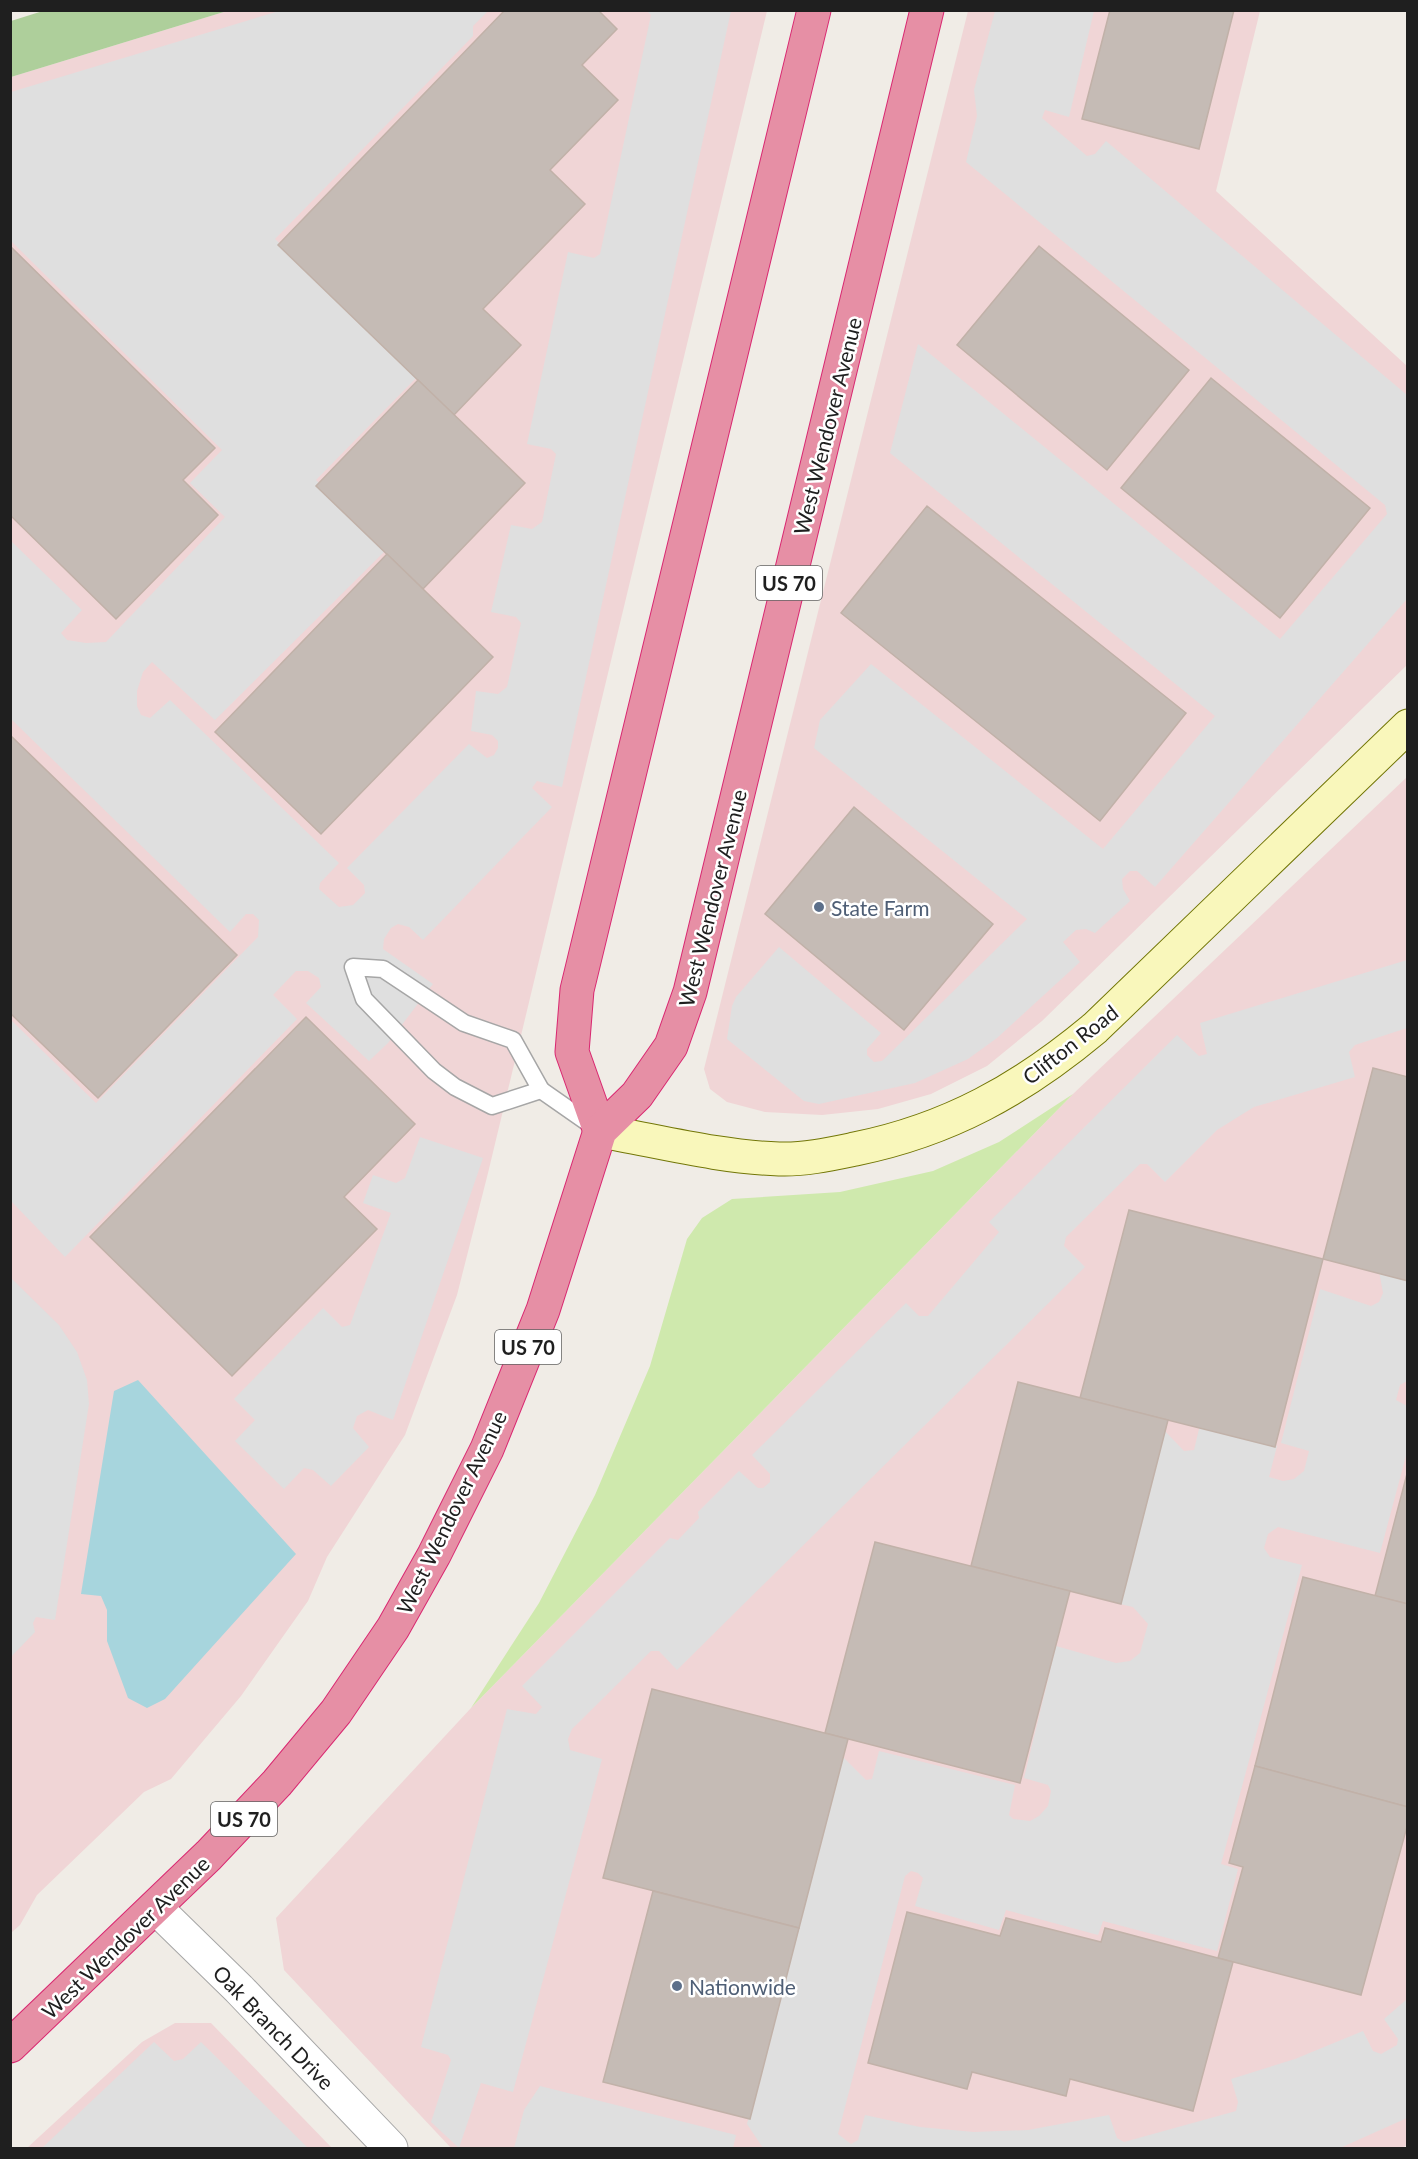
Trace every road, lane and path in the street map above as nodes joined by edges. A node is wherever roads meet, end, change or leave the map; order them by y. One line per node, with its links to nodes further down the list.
1 (814, 10): 5 (highway)
2 (927, 10): 5 (highway, West Wendover Avenue / US 70)
3 (1407, 726): 5 (street, Clifton Road)
4 (541, 1090): 4 (lane); 5 (lane)
5 (600, 1131): 6 (highway, West Wendover Avenue / US 70)
6 (156, 1908): 7 (highway, West Wendover Avenue / US 70); 8 (street, Oak Branch Drive)
7 (10, 2046)
8 (391, 2148)

